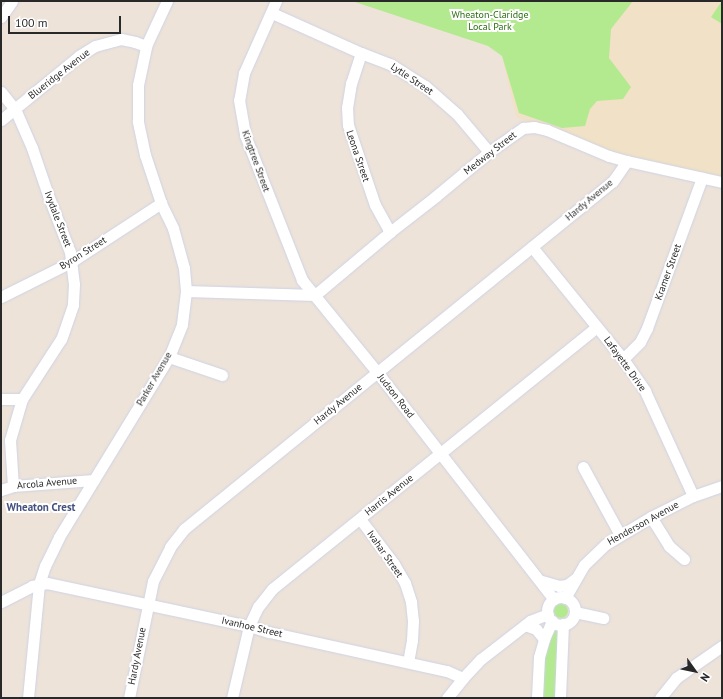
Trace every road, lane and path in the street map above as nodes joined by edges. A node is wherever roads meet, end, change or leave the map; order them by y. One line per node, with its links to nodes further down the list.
1 (12, 1): 5 (street)
2 (167, 1): 6 (street, Parker Avenue)
3 (276, 1): 4 (street, Kingtree Street)
4 (272, 13): 7 (street, Lytle Street); 20 (street, Kingtree Street)
5 (1, 16)
6 (146, 46): 9 (street, Blueridge Avenue); 15 (street, Parker Avenue)
7 (361, 53): 11 (street, Lytle Street); 16 (street, Leona Street)
8 (1, 92): 9 (street, Ivydale Street)
9 (15, 109): 10 (street, Blueridge Avenue); 18 (street, Ivydale Street)
10 (1, 120)
11 (489, 152): 12 (street, Medway Street); 16 (street, Medway Street)
12 (627, 161): 13 (street, Medway Street); 17 (street, Hardy Avenue)
13 (702, 178): 14 (street, Medway Street); 24 (street, Kramer Street)
14 (722, 182)
15 (161, 203): 18 (street, Byron Street); 19 (street, Parker Avenue)
16 (390, 232): 20 (street, Medway Street)
17 (532, 247): 22 (street, Lafayette Drive); 25 (street, Hardy Avenue)
18 (71, 262): 21 (street, Byron Street); 28 (street, Ivydale Street)
19 (186, 291): 20 (street); 23 (street, Parker Avenue)
20 (315, 295): 25 (street, Judson Road)
21 (1, 297)
22 (597, 327): 24 (street, Lafayette Drive); 29 (street, Harris Avenue)
23 (169, 357): 26 (street); 31 (street, Parker Avenue)
24 (623, 360): 35 (street, Lafayette Drive)
25 (377, 372): 29 (street, Judson Road); 45 (street, Hardy Avenue)
26 (222, 375)
27 (1, 399): 28 (street)
28 (22, 399): 32 (street, Ivydale Street)
29 (441, 453): 37 (street, Harris Avenue); 41 (street, Judson Road)
30 (583, 467): 38 (street)
31 (94, 480): 32 (street, Arcola Avenue); 42 (street, Parker Avenue)
32 (13, 486): 34 (street, Arcola Avenue)
33 (722, 486): 35 (street, Henderson Avenue)
34 (1, 490)
35 (693, 496): 36 (street, Henderson Avenue)
36 (651, 517): 38 (street, Henderson Avenue); 39 (street)
37 (360, 519): 50 (street, Harris Avenue); 53 (street, Ivahar Street)
38 (620, 535): 40 (street, Henderson Avenue)
39 (684, 559)
40 (574, 579): 41 (street); 43 (street, Henderson Avenue)
41 (541, 581): 43 (street, Judson Road)
42 (39, 584): 44 (street); 45 (street, Ivanhoe Street); 55 (street, Parker Avenue)
43 (560, 599): 46 (street); 48 (street)
44 (1, 602)
45 (147, 605): 50 (street, Ivanhoe Street); 56 (street, Hardy Avenue)
46 (575, 612): 47 (street); 48 (street)
47 (603, 618)
48 (554, 620): 49 (street); 51 (street); 60 (street)
49 (524, 625): 51 (street); 54 (street)
50 (249, 626): 53 (street, Ivanhoe Street); 57 (street, Harris Avenue)
51 (544, 639): 59 (street)
52 (722, 646): 61 (street)
53 (408, 662): 54 (street, Ivanhoe Street)
54 (463, 678): 58 (street)
55 (28, 698)
56 (129, 698)
57 (232, 698)
58 (447, 698)
59 (537, 698)
60 (560, 698)
61 (660, 698)

